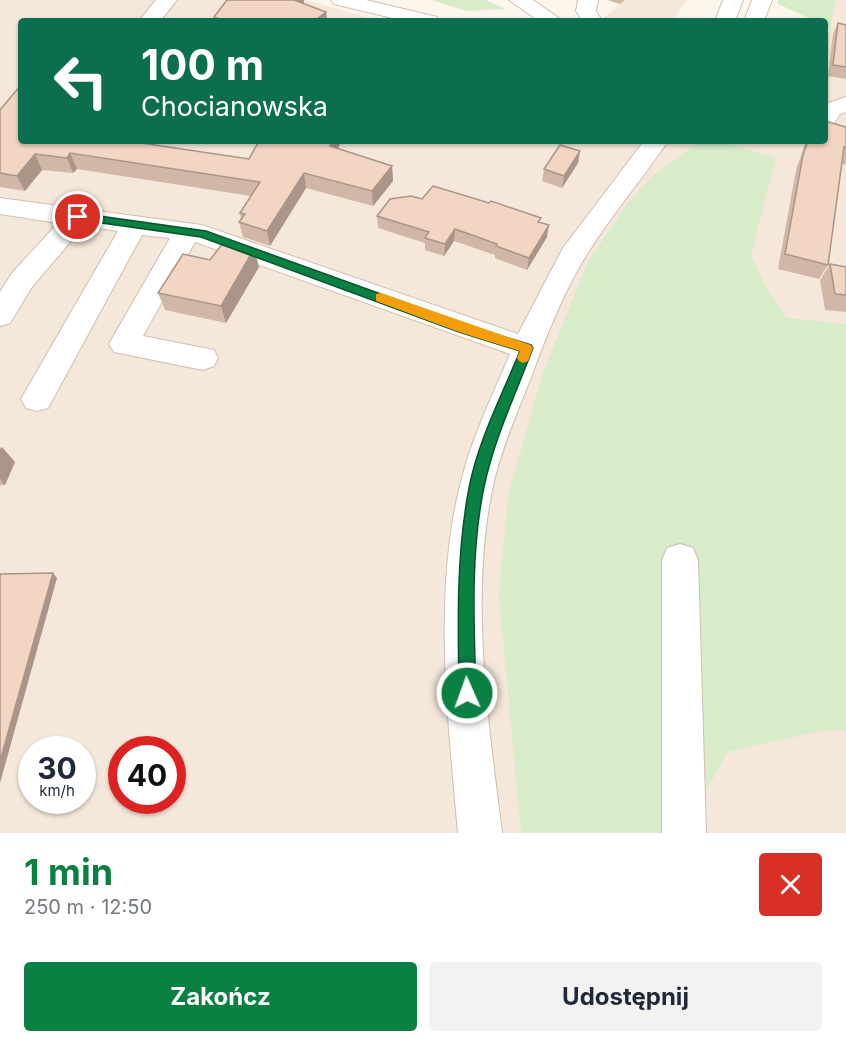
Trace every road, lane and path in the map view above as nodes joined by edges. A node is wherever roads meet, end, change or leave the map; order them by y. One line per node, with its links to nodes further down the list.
1 (167, 0): 7 (street)
2 (341, 0): 8 (street)
3 (519, 0): 9 (street)
4 (588, 0): 10 (street)
5 (733, 0): 11 (street)
6 (762, 0): 12 (street)
7 (152, 18)
8 (417, 18)
9 (547, 18)
10 (590, 18)
11 (726, 18)
12 (755, 18)
13 (846, 104): 14 (street)
14 (828, 116)
15 (828, 123): 16 (street)
16 (846, 129)
17 (654, 144): 19 (street)
18 (677, 144): 19 (street)
19 (618, 189): 25 (street)
20 (3, 211): 21 (street)
21 (78, 217): 22 (street); 24 (street)
22 (135, 224): 23 (street); 27 (street)
23 (187, 232): 25 (street); 26 (street)
24 (0, 315)
25 (527, 348): 29 (street)
26 (203, 358)
27 (37, 399)
28 (680, 560): 30 (street)
29 (480, 833)
30 (684, 833)

